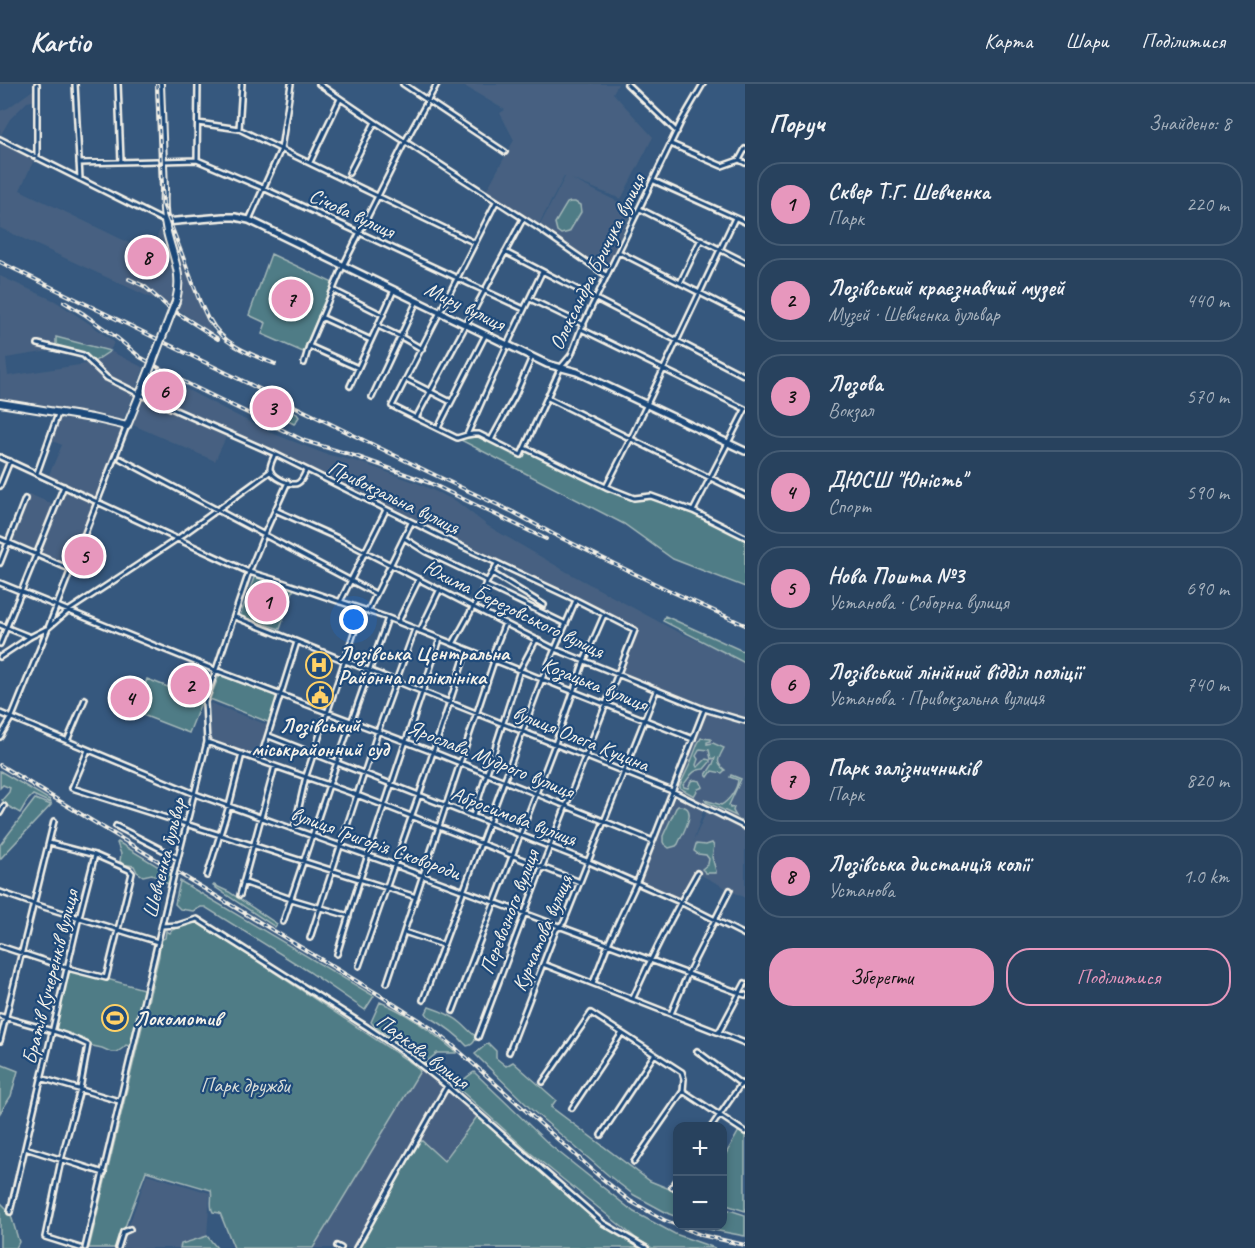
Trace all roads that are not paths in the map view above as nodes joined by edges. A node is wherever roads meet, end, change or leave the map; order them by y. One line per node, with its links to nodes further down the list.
1 (37, 84): 25 (street)
2 (75, 84): 31 (street)
3 (118, 84): 29 (street)
4 (160, 84): 28 (main road)
5 (198, 84): 15 (street)
6 (242, 84): 17 (street)
7 (291, 84): 22 (street)
8 (319, 84): 13 (street)
9 (403, 84): 14 (street)
10 (437, 84): 14 (street)
11 (627, 84): 18 (street)
12 (703, 84): 18 (street, Олександра Бричука вулиця)
13 (340, 99): 16 (street); 30 (street)
14 (427, 101): 20 (street); 24 (street)
15 (198, 123): 17 (street); 26 (street)
16 (375, 123): 20 (street); 33 (street)
17 (239, 129): 22 (street)
18 (677, 132): 21 (street, Олександра Бричука вулиця)
19 (0, 139): 25 (street)
20 (405, 142): 37 (street); 38 (street)
21 (671, 144): 27 (street); 35 (street, Олександра Бричука вулиця)
22 (281, 149): 30 (street); 36 (street)
23 (745, 149): 27 (street)
24 (505, 152)
25 (37, 158): 34 (street)
26 (197, 160): 28 (street, Січова вулиця); 36 (street, Січова вулиця)
27 (739, 160): 32 (street)
28 (160, 161): 29 (street, Січова вулиця); 43 (main road)
29 (121, 162): 31 (street, Січова вулиця)
30 (310, 162): 37 (street)
31 (79, 163): 34 (street)
32 (745, 163)
33 (349, 172)
34 (80, 179): 43 (street)
35 (654, 181): 39 (street, Олександра Бричука вулиця); 40 (street)
36 (263, 188): 42 (street); 45 (street, Січова вулиця)
37 (379, 196): 45 (street); 47 (street)
38 (496, 202): 41 (street); 47 (street)
39 (640, 210): 46 (street); 50 (street, Олександра Бричука вулиця)
40 (735, 218): 44 (street); 48 (street)
41 (523, 219): 49 (street); 54 (street)
42 (249, 220): 43 (main road, Миру вулиця); 52 (main road, Миру вулиця)
43 (165, 222): 90 (main road, bridge)
44 (745, 222)
45 (360, 233): 52 (street); 55 (street, Січова вулиця)
46 (701, 239): 48 (street); 56 (street)
47 (475, 243): 55 (street)
48 (720, 250): 51 (street); 60 (street)
49 (505, 252): 53 (street); 59 (street)
50 (619, 252): 54 (street, Олександра Бричука вулиця); 56 (street)
51 (745, 262)
52 (343, 266): 57 (street); 58 (main road, Миру вулиця)
53 (542, 272): 61 (street); 62 (street)
54 (607, 276): 62 (street, Олександра Бричука вулиця)
55 (457, 279): 59 (street, Січова вулиця); 65 (street)
56 (680, 283): 60 (street)
57 (333, 290): 66 (street); 68 (street)
58 (394, 290): 63 (main road, Миру вулиця); 66 (street)
59 (484, 291): 64 (street, Січова вулиця); 69 (street)
60 (700, 294): 67 (street); 76 (street)
61 (530, 299): 64 (street); 70 (street)
62 (596, 299): 70 (street, Олександра Бричука вулиця); 76 (street)
63 (417, 301): 65 (main road, Миру вулиця); 74 (street)
64 (524, 309): 78 (street)
65 (440, 313): 69 (main road, Миру вулиця); 80 (street)
66 (384, 315): 71 (street)
67 (745, 316)
68 (321, 317): 75 (street); 79 (street)
69 (467, 325): 73 (main road, Миру вулиця); 89 (street)
70 (584, 325): 72 (street, Олександра Бричука вулиця)
71 (378, 326): 74 (street); 75 (street)
72 (581, 329): 84 (street, Олександра Бричука вулиця); 85 (street)
73 (486, 334): 78 (main road, Миру вулиця); 94 (street)
74 (401, 337): 80 (street); 91 (street)
75 (372, 340): 83 (street)
76 (677, 342): 85 (street); 86 (street)
77 (38, 344): 90 (street, Привокзальна вулиця)
78 (507, 345): 81 (main road, Миру вулиця); 101 (street)
79 (309, 346): 82 (street); 83 (street)
80 (422, 349): 87 (street)
81 (532, 357): 84 (main road, Миру вулиця); 103 (street)
82 (304, 363)
83 (358, 368): 88 (street)
84 (561, 368): 92 (street, Олександра Бричука вулиця); 95 (main road, Миру вулиця)
85 (663, 369): 95 (street); 96 (street)
86 (745, 376)
87 (406, 380): 89 (street); 98 (street)
88 (350, 386)
89 (431, 391): 94 (street); 98 (street)
90 (139, 394): 99 (main road); 107 (street, Привокзальна вулиця)
91 (372, 397)
92 (548, 398): 102 (street); 105 (street, Олександра Бричука вулиця)
93 (0, 402): 97 (main road)
94 (451, 402): 100 (street)
95 (647, 405): 102 (street); 104 (main road, Миру вулиця)
96 (745, 410): 104 (street)
97 (59, 413): 99 (main road); 113 (street)
98 (416, 418): 100 (street)
99 (127, 426): 121 (street)
100 (438, 428): 101 (street)
101 (467, 435): 103 (street)
102 (631, 438): 114 (street); 118 (street)
103 (491, 440): 105 (street, Олександра Бричука вулиця)
104 (728, 443): 106 (main road, Миру вулиця); 114 (street)
105 (525, 448): 118 (street)
106 (745, 451)
107 (275, 454): 111 (street, Привокзальна вулиця); 112 (street)
108 (0, 457): 110 (street, Козацька вулиця)
109 (121, 459): 122 (street)
110 (10, 461): 113 (street, Козацька вулиця); 116 (street)
111 (306, 470): 115 (street); 124 (street, Привокзальна вулиця)
112 (271, 471): 115 (street); 122 (street)
113 (37, 474): 117 (street, Козацька вулиця)
114 (710, 478): 119 (street); 125 (street)
115 (288, 482): 123 (street, Шевченка бульвар)
116 (0, 486)
117 (64, 486): 121 (street, Козацька вулиця); 134 (street)
118 (606, 487): 125 (street)
119 (745, 495)
120 (25, 499): 132 (street)
121 (98, 502): 131 (street, Козацька вулиця); 138 (street)
122 (218, 510): 127 (street); 131 (street)
123 (275, 510): 127 (street, Шевченка бульвар); 133 (street, Юхима Березовського вулиця)
124 (386, 510): 126 (street, Привокзальна вулиця); 133 (street)
125 (693, 511): 128 (street)
126 (411, 523): 130 (street); 136 (street, Привокзальна вулиця)
127 (264, 535): 139 (street, Шевченка бульвар); 142 (street)
128 (745, 537)
129 (0, 538): 132 (street)
130 (404, 538): 137 (street); 144 (street)
131 (177, 539): 139 (street, Козацька вулиця); 154 (street)
132 (8, 543): 134 (street); 135 (street)
133 (364, 551): 137 (street, Юхима Березовського вулиця); 142 (street)
134 (36, 555): 138 (street); 146 (street)
135 (0, 563)
136 (497, 563): 140 (street); 148 (street, Привокзальна вулиця)
137 (390, 565): 141 (street, Юхима Березовського вулиця); 147 (street)
138 (72, 570): 151 (street)
139 (249, 572): 149 (street, Козацька вулиця); 157 (street, Шевченка бульвар)
140 (492, 573): 144 (street); 150 (street)
141 (419, 579): 145 (street, Юхима Березовського вулиця); 159 (street)
142 (350, 580): 147 (street); 149 (street)
143 (0, 583): 146 (street, Ярослава Мудрого вулиця)
144 (486, 583): 152 (street); 161 (street)
145 (440, 589): 152 (street, Юхима Березовського вулиця); 165 (street)
146 (22, 592): 151 (street, Ярослава Мудрого вулиця); 163 (street)
147 (376, 594): 155 (street)
148 (576, 600): 156 (street, Привокзальна вулиця); 161 (street)
149 (340, 602): 153 (street, Козацька вулиця)
150 (544, 605)
151 (57, 606): 154 (street, Ярослава Мудрого вулиця); 164 (street)
152 (473, 607): 160 (street, Юхима Березовського вулиця); 172 (street)
153 (362, 609): 155 (street, Козацька вулиця); 177 (street)
154 (68, 611): 164 (street); 180 (street, Ярослава Мудрого вулиця)
155 (368, 611): 158 (street, Козацька вулиця)
156 (604, 614): 166 (street, Привокзальна вулиця); 178 (street)
157 (235, 617): 170 (street, вулиця Олега Куцина); 180 (street, Шевченка бульвар)
158 (388, 618): 159 (street, Козацька вулиця); 179 (street)
159 (398, 622): 165 (street, Козацька вулиця)
160 (505, 623): 169 (street, Юхима Березовського вулиця); 176 (street)
161 (566, 624): 174 (street)
162 (0, 625): 163 (street)
163 (6, 627): 167 (street); 171 (street)
164 (48, 628): 167 (street); 196 (street)
165 (417, 630): 168 (street, Козацька вулиця); 183 (street)
166 (635, 630): 182 (street, Перевозного вулиця)
167 (30, 637): 175 (street)
168 (440, 639): 172 (street, Козацька вулиця); 186 (street)
169 (536, 640): 174 (street, Юхима Березовського вулиця); 181 (street)
170 (297, 641): 177 (street, вулиця Олега Куцина); 188 (street)
171 (0, 644)
172 (453, 644): 173 (street, Козацька вулиця)
173 (467, 649): 176 (street, Козацька вулиця); 190 (street)
174 (555, 649): 178 (street, Юхима Березовського вулиця); 184 (street)
175 (0, 657)
176 (493, 659): 181 (street, Козацька вулиця); 195 (street)
177 (345, 660): 179 (street, вулиця Олега Куцина); 194 (street)
178 (584, 662): 182 (street, Юхима Березовського вулиця); 187 (street)
179 (369, 669): 183 (street, вулиця Олега Куцина); 198 (street)
180 (215, 670): 188 (street, Ярослава Мудрого вулиця); 208 (street, Шевченка бульвар)
181 (520, 670): 184 (street, Козацька вулиця); 200 (street)
182 (617, 675): 185 (street, Юхима Березовського вулиця); 191 (street, Перевозного вулиця)
183 (396, 680): 186 (street, вулиця Олега Куцина); 201 (street)
184 (542, 680): 187 (street, Козацька вулиця); 202 (street)
185 (656, 691): 192 (street, Юхима Березовського вулиця); 197 (street, Курчатова вулиця)
186 (423, 692): 190 (street, вулиця Олега Куцина); 207 (street)
187 (574, 692): 191 (street, Козацька вулиця); 209 (street)
188 (282, 694): 194 (street, Ярослава Мудрого вулиця); 203 (street)
189 (85, 699): 206 (street)
190 (449, 702): 195 (street, вулиця Олега Куцина); 212 (street)
191 (605, 704): 197 (street, Козацька вулиця); 214 (street, Перевозного вулиця)
192 (704, 709): 199 (street, Юхима Березовського вулиця); 205 (street)
193 (0, 712): 196 (street, вулиця Григорія Сковороди)
194 (327, 712): 198 (street, Ярослава Мудрого вулиця); 211 (street)
195 (477, 713): 200 (street, вулиця Олега Куцина); 217 (street)
196 (12, 717): 204 (street); 206 (street, вулиця Григорія Сковороди)
197 (646, 720): 205 (street, Козацька вулиця); 219 (street, Курчатова вулиця)
198 (352, 721): 201 (street, Ярослава Мудрого вулиця); 216 (street)
199 (745, 722)
200 (502, 723): 202 (street, вулиця Олега Куцина); 221 (street)
201 (378, 731): 207 (street, Ярослава Мудрого вулиця); 220 (street)
202 (523, 731): 209 (street, вулиця Олега Куцина); 223 (street)
203 (269, 736): 211 (street, Абросимова вулиця); 215 (street)
204 (0, 737)
205 (693, 740): 226 (street)
206 (67, 741): 210 (street, вулиця Григорія Сковороди)
207 (405, 741): 212 (street, Ярослава Мудрого вулиця); 224 (street)
208 (207, 742): 213 (street); 227 (street, Шевченка бульвар)
209 (555, 744): 214 (street, вулиця Олега Куцина); 228 (street)
210 (88, 750): 227 (street, вулиця Григорія Сковороди); 243 (street)
211 (314, 752): 216 (street, Абросимова вулиця); 222 (street)
212 (433, 752): 217 (street, Ярослава Мудрого вулиця); 230 (street)
213 (242, 754): 215 (street); 232 (street)
214 (585, 757): 219 (street, вулиця Олега Куцина); 235 (street, Перевозного вулиця)
215 (261, 760): 218 (street)
216 (337, 762): 220 (street, Абросимова вулиця); 225 (street)
217 (460, 763): 221 (street, Ярослава Мудрого вулиця); 234 (street)
218 (275, 765): 222 (street); 239 (street)
219 (625, 772): 226 (street, вулиця Олега Куцина); 241 (street, Курчатова вулиця)
220 (365, 773): 224 (street, Абросимова вулиця); 229 (street)
221 (486, 773): 223 (street, Ярослава Мудрого вулиця); 238 (street)
222 (306, 776): 225 (street); 247 (street)
223 (504, 781): 228 (street, Ярослава Мудрого вулиця); 242 (street)
224 (392, 784): 230 (street, Абросимова вулиця); 233 (street)
225 (329, 785): 229 (street); 249 (street)
226 (672, 791): 246 (street, вулиця Олега Куцина); 251 (street)
227 (195, 794): 232 (street, вулиця Григорія Сковороди); 243 (street, Шевченка бульвар)
228 (536, 794): 235 (street, Ярослава Мудрого вулиця); 250 (street)
229 (357, 795): 233 (street); 255 (street)
230 (419, 795): 234 (street, Абросимова вулиця); 237 (street)
231 (4, 806): 236 (street)
232 (229, 806): 239 (street, вулиця Григорія Сковороди); 248 (street)
233 (385, 806): 237 (street); 258 (street)
234 (446, 806): 238 (street, Абросимова вулиця); 245 (street)
235 (566, 806): 241 (street, Ярослава Мудрого вулиця); 256 (street, Перевозного вулиця)
236 (0, 813)
237 (412, 816): 245 (street); 263 (street)
238 (473, 816): 242 (street, Абросимова вулиця)
239 (261, 817): 247 (street, вулиця Григорія Сковороди); 254 (street)
240 (54, 821): 253 (street)
241 (605, 822): 251 (street, Ярослава Мудрого вулиця); 262 (street, Курчатова вулиця)
242 (488, 823): 250 (street, Абросимова вулиця); 252 (street)
243 (187, 824): 248 (street); 260 (street, Шевченка бульвар)
244 (116, 826): 260 (street)
245 (439, 826): 252 (street); 267 (street)
246 (745, 827)
247 (294, 829): 249 (street, вулиця Григорія Сковороди)
248 (220, 834): 254 (street); 268 (street)
249 (312, 835): 255 (street, вулиця Григорія Сковороди); 261 (street)
250 (520, 836): 256 (street, Абросимова вулиця); 259 (street)
251 (653, 841): 272 (street)
252 (481, 842): 259 (street); 274 (street)
253 (49, 843): 257 (street); 282 (street)
254 (253, 845): 261 (street); 270 (street)
255 (340, 845): 258 (street, вулиця Григорія Сковороди); 265 (street)
256 (550, 847): 262 (street, Абросимова вулиця); 264 (street, Перевозного вулиця)
257 (95, 855): 286 (street, Братів Кучеренків вулиця); 291 (street)
258 (368, 855): 263 (street, вулиця Григорія Сковороди); 269 (street)
259 (512, 855): 264 (street); 280 (street)
260 (178, 858): 289 (street, Шевченка бульвар, bridge)
261 (303, 861): 265 (street); 279 (street)
262 (589, 862): 271 (street, Курчатова вулиця); 272 (street, Абросимова вулиця)
263 (394, 865): 267 (street, вулиця Григорія Сковороди); 273 (street)
264 (542, 867): 271 (street); 284 (street, Перевозного вулиця)
265 (332, 871): 269 (street); 283 (street)
266 (697, 873): 281 (street)
267 (423, 875): 274 (street, вулиця Григорія Сковороди); 278 (street)
268 (207, 876)
269 (360, 879): 273 (street); 285 (street)
270 (243, 882): 277 (street); 279 (street)
271 (580, 882): 290 (street, Курчатова вулиця)
272 (637, 882): 281 (street, Абросимова вулиця); 296 (street)
273 (386, 888): 278 (street); 303 (street)
274 (463, 890): 280 (street, вулиця Григорія Сковороди); 297 (street)
275 (730, 890): 287 (street)
276 (0, 892): 282 (street)
277 (240, 895)
278 (416, 897): 292 (street)
279 (291, 899): 283 (street); 288 (street)
280 (494, 902): 284 (street, вулиця Григорія Сковороди); 313 (street)
281 (680, 902): 287 (street, Абросимова вулиця); 301 (street)
282 (34, 904): 286 (street); 299 (street)
283 (321, 907): 285 (street); 294 (street)
284 (525, 914): 290 (street, вулиця Григорія Сковороди); 320 (street, Перевозного вулиця)
285 (349, 916): 300 (street)
286 (79, 917): 291 (street); 304 (street, Братів Кучеренків вулиця)
287 (716, 920): 293 (street, Абросимова вулиця); 305 (street)
288 (283, 922)
289 (162, 926): 295 (street, Шевченка бульвар); 329 (street, Паркова вулиця)
290 (560, 926): 296 (street, вулиця Григорія Сковороди); 302 (street, Курчатова вулиця)
291 (117, 930): 295 (street); 304 (street)
292 (404, 932): 297 (street); 308 (street)
293 (745, 935)
294 (310, 938)
295 (158, 942): 332 (street, Шевченка бульвар)
296 (608, 944): 301 (street, вулиця Григорія Сковороди); 306 (street)
297 (443, 945): 312 (street)
298 (0, 946): 299 (street)
299 (22, 953): 304 (street); 316 (street)
300 (337, 954)
301 (650, 959): 305 (street, вулиця Григорія Сковороди); 311 (street)
302 (543, 964): 306 (street); 324 (street, Курчатова вулиця)
303 (359, 966)
304 (67, 968): 317 (street, Братів Кучеренків вулиця)
305 (688, 973): 309 (street, вулиця Григорія Сковороди); 314 (street)
306 (593, 983): 311 (street)
307 (745, 983): 309 (street)
308 (387, 984)
309 (740, 993): 310 (street, вулиця Григорія Сковороди); 319 (street)
310 (745, 995)
311 (633, 998): 314 (street)
312 (423, 1000)
313 (453, 1011)
314 (671, 1014): 319 (street)
315 (0, 1016): 316 (street)
316 (6, 1018): 317 (street); 321 (street)
317 (52, 1030): 326 (street, Братів Кучеренків вулиця); 330 (street)
318 (622, 1033): 325 (street); 327 (street); 333 (street)
319 (719, 1033): 322 (street)
320 (478, 1037)
321 (0, 1041)
322 (745, 1043)
323 (697, 1051): 328 (street)
324 (509, 1052)
325 (654, 1055): 331 (street); 337 (street)
326 (41, 1078): 330 (street); 338 (street, Братів Кучеренків вулиця)
327 (543, 1082)
328 (744, 1085): 334 (street)
329 (447, 1086): 347 (street); 348 (street, Паркова вулиця)
330 (80, 1089): 332 (street); 339 (street)
331 (683, 1091): 334 (street); 340 (street)
332 (120, 1102): 341 (street, Шевченка бульвар)
333 (572, 1108)
334 (720, 1115): 335 (street); 336 (street)
335 (715, 1122)
336 (745, 1132)
337 (601, 1135)
338 (26, 1148): 339 (street); 342 (street, Братів Кучеренків вулиця)
339 (61, 1160): 341 (street); 344 (street)
340 (634, 1162)
341 (104, 1173): 345 (street, Шевченка бульвар)
342 (10, 1212)
343 (130, 1229): 346 (street)
344 (80, 1248)
345 (85, 1248)
346 (118, 1248)
347 (356, 1248)
348 (646, 1248)

